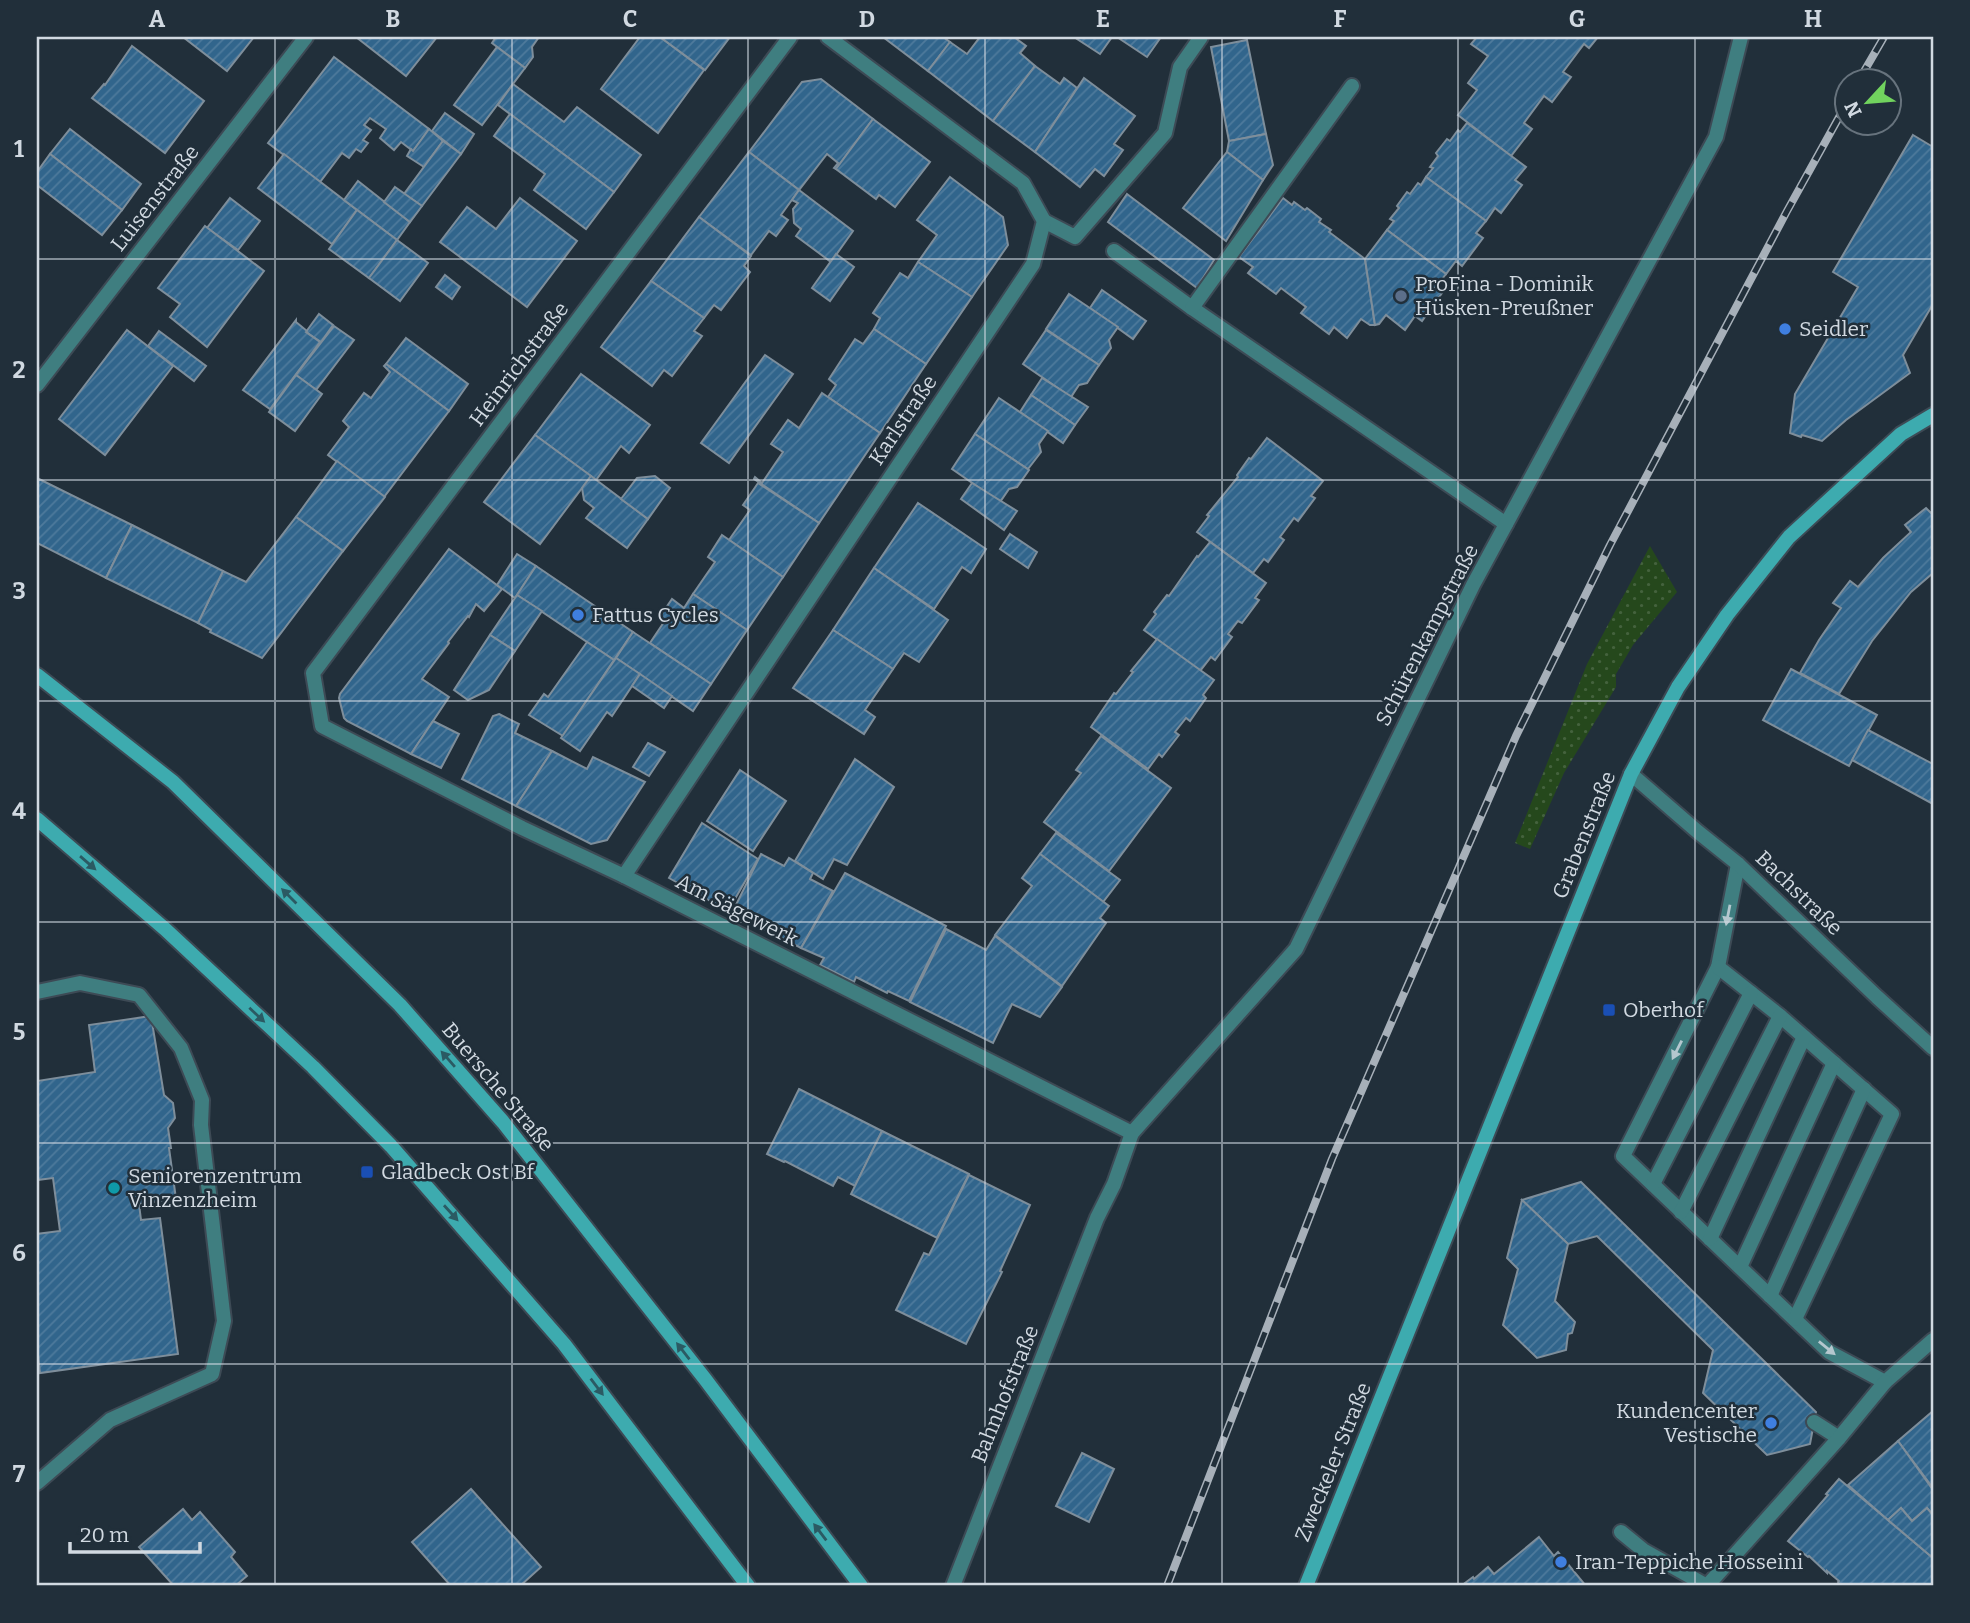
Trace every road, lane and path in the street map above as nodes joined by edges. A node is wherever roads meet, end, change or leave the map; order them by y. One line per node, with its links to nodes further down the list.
1 (306, 37): 10 (street, Luisenstraße)
2 (790, 37): 14 (street, Heinrichstraße)
3 (828, 37): 7 (street)
4 (1201, 37): 7 (street)
5 (1741, 37): 12 (street, Schürenkampstraße)
6 (1353, 86): 9 (street)
7 (1044, 221): 18 (street, Karlstraße)
8 (1114, 251): 9 (street)
9 (1192, 308): 12 (street)
10 (37, 385)
11 (1933, 415): 15 (main road, Grabenstraße)
12 (1506, 524): 27 (street, Schürenkampstraße)
13 (37, 675): 43 (main road, Buersche Straße, one-way to 13)
14 (322, 726): 18 (street, Am Sägewerk)
15 (1631, 774): 17 (street, Bachstraße); 36 (main road, Grabenstraße)
16 (37, 818): 42 (main road, one-way to 42)
17 (1738, 864): 19 (street, one-way to 19); 24 (street, Bachstraße)
18 (624, 876): 27 (street, Am Sägewerk)
19 (1718, 967): 21 (street); 28 (street, one-way to 28)
20 (37, 992): 40 (street)
21 (1751, 993): 22 (street); 28 (street)
22 (1780, 1016): 23 (street); 29 (street)
23 (1804, 1037): 25 (street); 31 (street)
24 (1933, 1048)
25 (1834, 1063): 26 (street); 32 (street)
26 (1864, 1089): 33 (street); 34 (street)
27 (1132, 1133): 30 (street, Schürenkampstraße)
28 (1653, 1184): 29 (street)
29 (1681, 1212): 31 (street)
30 (1097, 1218): 44 (street, Bahnhofstraße)
31 (1710, 1239): 32 (street)
32 (1740, 1267): 33 (street)
33 (1770, 1296): 34 (street)
34 (1796, 1319): 37 (street, one-way to 37)
35 (1933, 1340): 37 (street)
36 (1399, 1353): 45 (main road, Zweckeler Straße)
37 (1885, 1382): 39 (street)
38 (1814, 1422): 39 (street)
39 (1839, 1438): 46 (street)
40 (37, 1483)
41 (1621, 1532): 46 (street)
42 (748, 1586)
43 (861, 1586)
44 (953, 1586)
45 (1306, 1586)
46 (1707, 1586)

